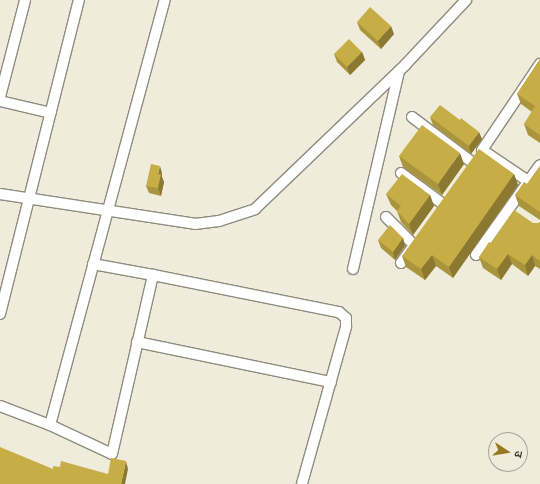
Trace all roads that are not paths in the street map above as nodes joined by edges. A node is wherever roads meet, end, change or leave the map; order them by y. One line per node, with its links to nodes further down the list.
1 (25, 0): 7 (street)
2 (79, 0): 9 (street)
3 (165, 0): 18 (street)
4 (466, 0): 6 (street)
5 (540, 64): 11 (street)
6 (399, 71): 18 (street); 23 (street)
7 (0, 97)
8 (0, 101): 9 (street)
9 (51, 113): 16 (street)
10 (412, 117): 11 (street)
11 (482, 150): 14 (street)
12 (540, 164): 14 (street)
13 (401, 173): 17 (street)
14 (528, 181): 20 (street)
15 (0, 194): 16 (street)
16 (29, 199): 18 (street); 25 (street)
17 (443, 204)
18 (108, 211): 22 (street)
19 (386, 217): 21 (street)
20 (476, 255)
21 (401, 263)
22 (93, 264): 24 (street); 29 (street)
23 (353, 269)
24 (153, 275): 26 (street); 27 (street)
25 (0, 314)
26 (137, 342): 27 (street); 29 (street)
27 (330, 382): 30 (street)
28 (0, 406): 29 (street)
29 (50, 425)
30 (302, 484)

